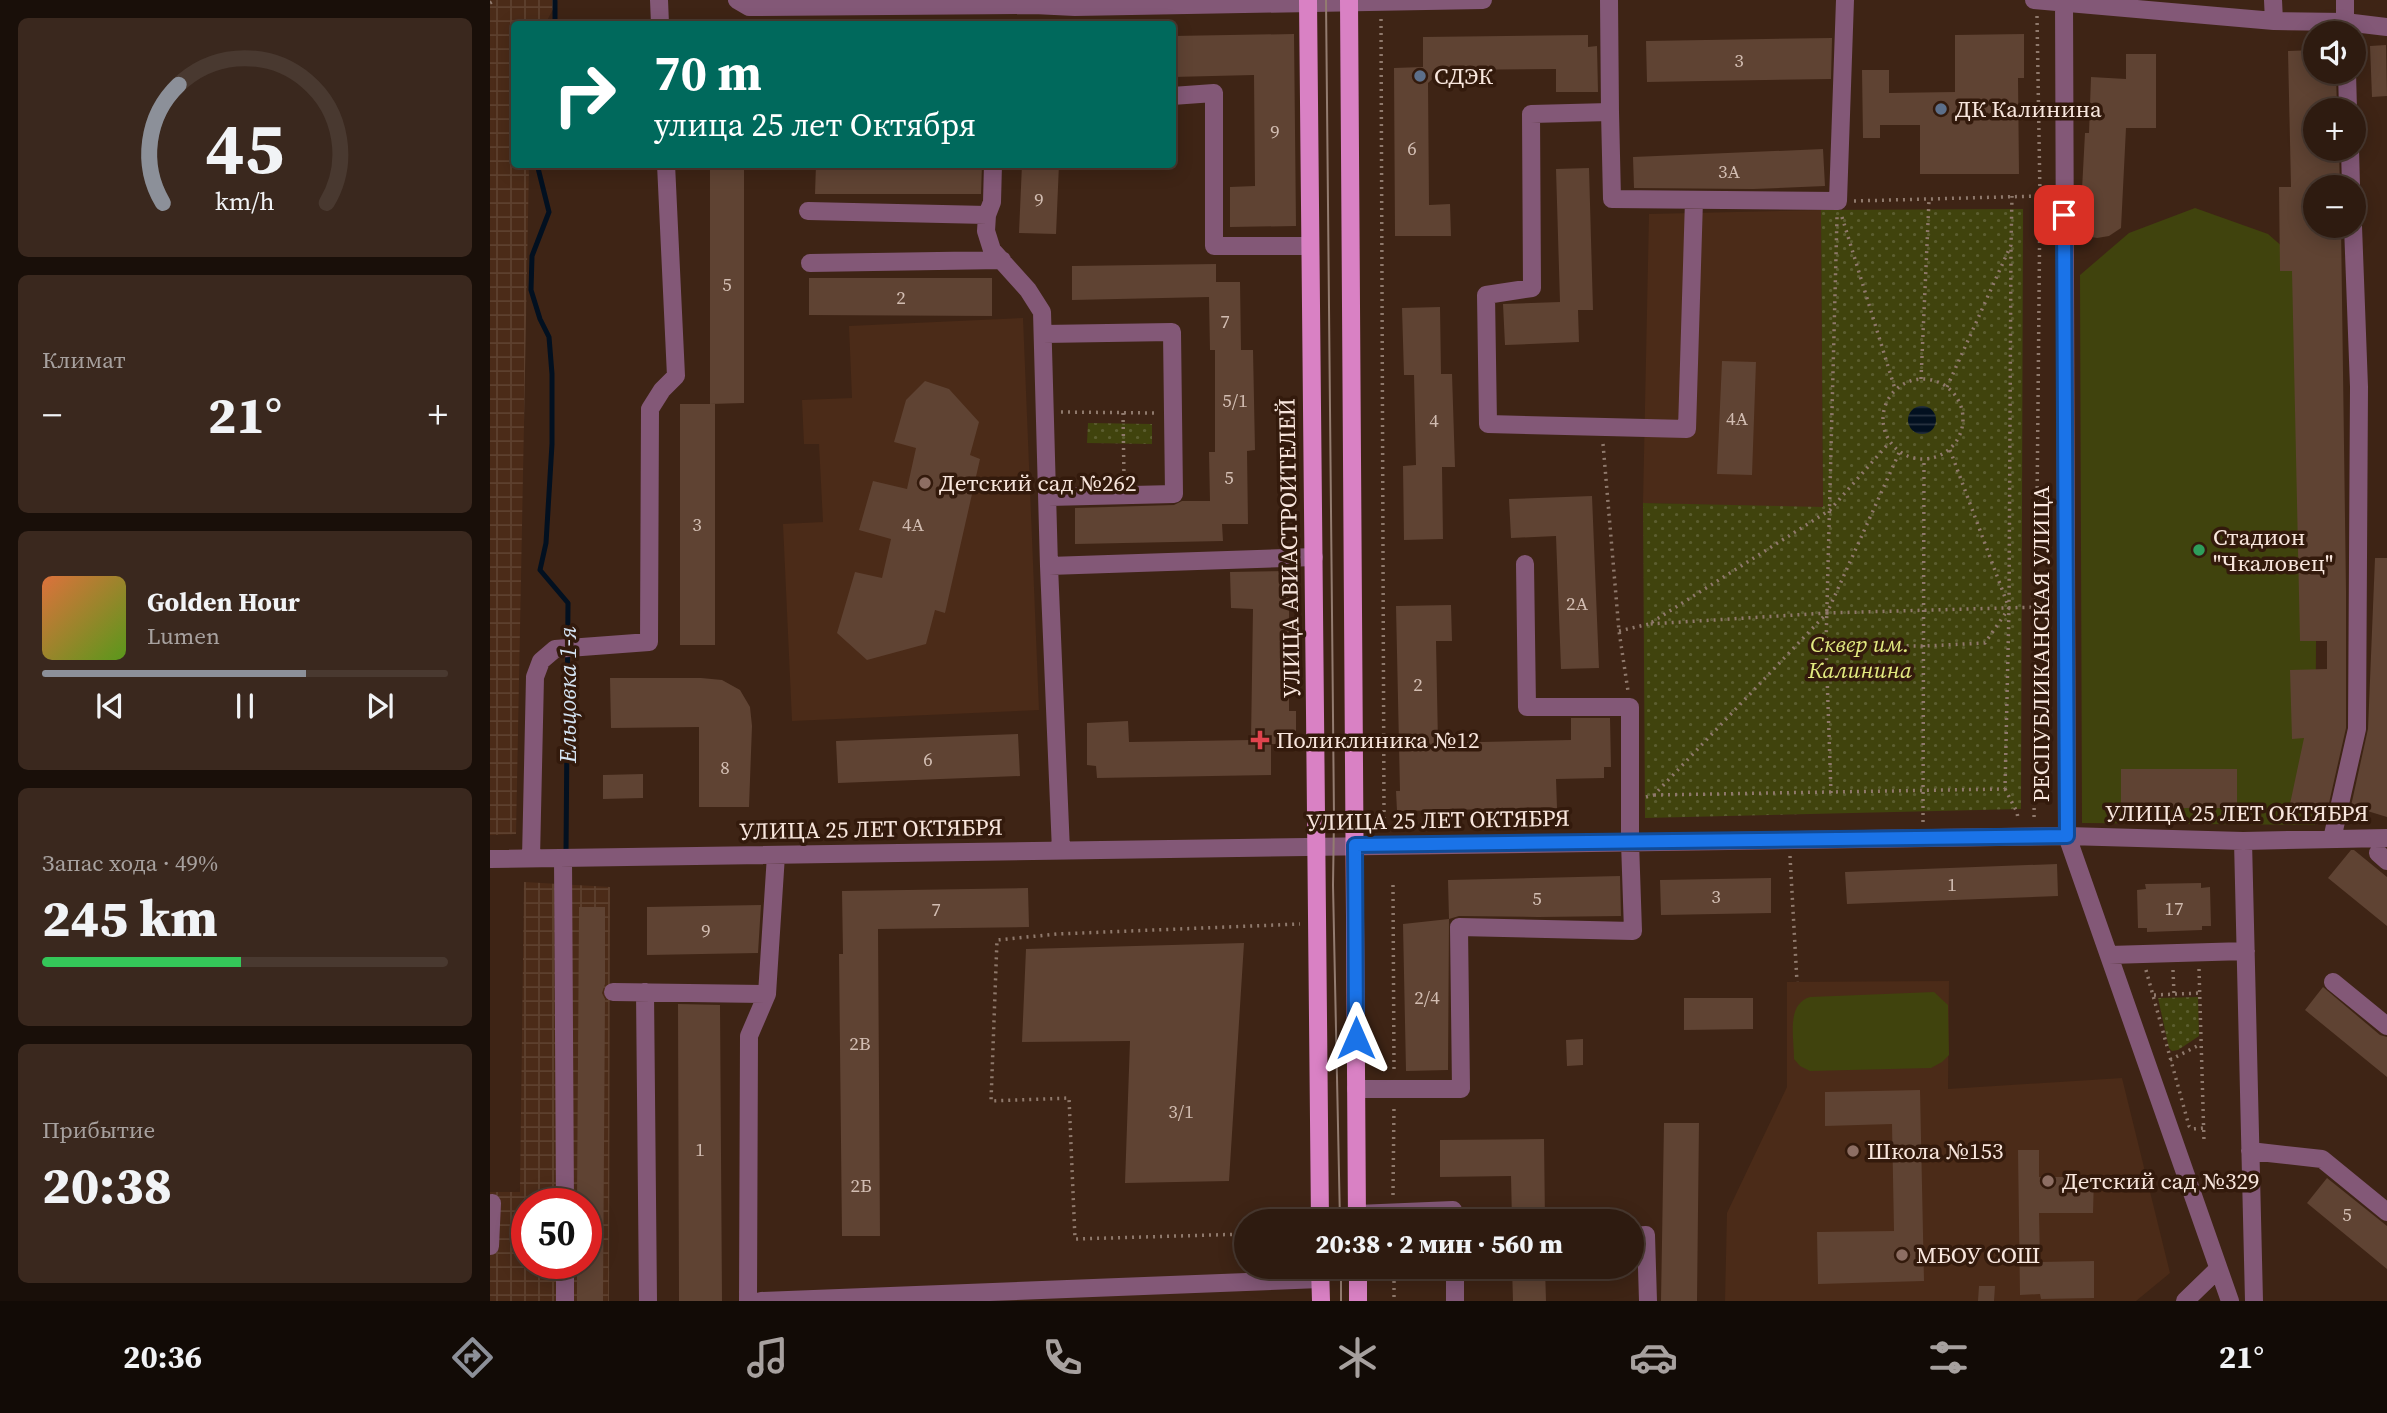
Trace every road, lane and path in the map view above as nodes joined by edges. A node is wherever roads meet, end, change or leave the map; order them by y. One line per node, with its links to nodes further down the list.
1 (495, 0): 13 (path)
2 (659, 0): 18 (street)
3 (737, 0): 16 (street)
4 (1483, 0): 15 (street)
5 (1609, 0): 25 (street)
6 (1845, 0): 32 (street)
7 (2036, 0): 10 (street); 29 (path)
8 (2273, 0): 20 (street)
9 (2345, 0): 19 (street)
10 (2064, 1): 20 (street); 74 (street, РЕСПУБЛИКАНСКАЯ УЛИЦА)
11 (1308, 2): 12 (street); 17 (street); 37 (main road, УЛИЦА АВИАСТРОИТЕЛЕЙ)
12 (1349, 2): 15 (street); 78 (main road)
13 (490, 3)
14 (1035, 3): 16 (street); 17 (street)
15 (1381, 3): 72 (path)
16 (1001, 16)
17 (1076, 16)
18 (660, 21)
19 (2345, 21)
20 (2274, 22): 21 (street)
21 (2303, 24)
22 (2387, 27): 23 (street)
23 (2366, 28)
24 (1176, 96): 37 (street)
25 (1610, 112): 30 (street); 47 (street)
26 (666, 168): 84 (street)
27 (993, 168): 34 (street)
28 (2012, 196): 29 (path); 31 (path); 36 (path)
29 (2040, 196): 58 (path)
30 (1695, 200): 32 (street); 47 (street)
31 (1929, 200): 32 (path); 41 (path)
32 (1838, 201): 43 (path); 54 (path)
33 (808, 211): 34 (street)
34 (987, 215): 38 (street)
35 (2353, 238): 75 (street)
36 (2011, 245): 42 (path); 59 (path)
37 (1311, 246): 55 (main road, УЛИЦА АВИАСТРОИТЕЛЕЙ)
38 (1002, 260): 39 (street); 40 (street)
39 (810, 263)
40 (1043, 334): 44 (street); 46 (street)
41 (1921, 379): 42 (path); 43 (path)
42 (1947, 387): 49 (path)
43 (1895, 389): 48 (path)
44 (1045, 412): 45 (path); 53 (street)
45 (1123, 413): 46 (path); 52 (path)
46 (1173, 414): 52 (street)
47 (1601, 428): 63 (path)
48 (1889, 443): 50 (path); 54 (path)
49 (1950, 450): 51 (path); 59 (path)
50 (1899, 453): 51 (path); 61 (path)
51 (1924, 460): 60 (path)
52 (1125, 495): 53 (street)
53 (1048, 497): 57 (street)
54 (1830, 510): 61 (path); 62 (path)
55 (1314, 557): 57 (street); 79 (main road, УЛИЦА АВИАСТРОИТЕЛЕЙ)
56 (1525, 564): 66 (street)
57 (1049, 566): 80 (street)
58 (2038, 607): 59 (path); 67 (path)
59 (2009, 608): 60 (path); 65 (path); 67 (path)
60 (1924, 611): 61 (path); 65 (path)
61 (1827, 613): 62 (path); 64 (path); 70 (path)
62 (1650, 625): 63 (path)
63 (1619, 631): 66 (path)
64 (1826, 645): 65 (path); 69 (path)
65 (1924, 646): 68 (path)
66 (1630, 707): 71 (street)
67 (2005, 789): 68 (path)
68 (1923, 791): 69 (path); 73 (path)
69 (1831, 793): 70 (path)
70 (1654, 796): 71 (path)
71 (1630, 799): 77 (street)
72 (1384, 818)
73 (1923, 824)
74 (2067, 836): 76 (street, УЛИЦА 25 ЛЕТ ОКТЯБРЯ); 77 (street, УЛИЦА 25 ЛЕТ ОКТЯБРЯ); 90 (street, РЕСПУБЛИКАНСКАЯ УЛИЦА)
75 (2332, 839): 76 (street, УЛИЦА 25 ЛЕТ ОКТЯБРЯ); 81 (street, УЛИЦА 25 ЛЕТ ОКТЯБРЯ)
76 (2243, 841): 89 (street)
77 (1630, 842): 78 (street, УЛИЦА 25 ЛЕТ ОКТЯБРЯ); 105 (street)
78 (1355, 845): 79 (street, УЛИЦА 25 ЛЕТ ОКТЯБРЯ); 106 (main road)
79 (1317, 846): 80 (street, УЛИЦА 25 ЛЕТ ОКТЯБРЯ); 112 (main road, УЛИЦА АВИАСТРОИТЕЛЕЙ)
80 (1061, 851): 82 (street, УЛИЦА 25 ЛЕТ ОКТЯБРЯ)
81 (2384, 851)
82 (776, 855): 85 (street, УЛИЦА 25 ЛЕТ ОКТЯБРЯ); 99 (street)
83 (1790, 856): 94 (path)
84 (531, 858): 85 (street, УЛИЦА 25 ЛЕТ ОКТЯБРЯ); 86 (street, УЛИЦА 25 ЛЕТ ОКТЯБРЯ)
85 (563, 858): 110 (street)
86 (490, 859)
87 (1393, 885): 105 (path)
88 (1304, 924): 116 (path)
89 (2246, 951): 90 (street); 109 (street)
90 (2109, 956): 119 (street, РЕСПУБЛИКАНСКАЯ УЛИЦА)
91 (2173, 967): 100 (path)
92 (2199, 967): 98 (path)
93 (2146, 969): 101 (path)
94 (1797, 982)
95 (2333, 982): 102 (street)
96 (613, 992): 97 (street)
97 (645, 992): 99 (street); 127 (street)
98 (2200, 993): 100 (path); 103 (path)
99 (767, 994): 128 (street)
100 (2174, 994): 101 (path)
101 (2154, 995): 104 (path)
102 (2387, 1026)
103 (2201, 1044): 104 (path); 107 (path)
104 (2170, 1060): 107 (path)
105 (1394, 1088): 106 (street); 114 (path)
106 (1356, 1089): 113 (main road)
107 (2204, 1128): 108 (path)
108 (2204, 1141)
109 (2250, 1150): 115 (street); 137 (street)
110 (565, 1188)
111 (492, 1203): 118 (street)
112 (1320, 1209)
113 (1357, 1209)
114 (1393, 1209)
115 (2387, 1212)
116 (1234, 1234)
117 (1644, 1235): 134 (street)
118 (490, 1246)
119 (2218, 1269): 135 (street); 136 (street, РЕСПУБЛИКАНСКАЯ УЛИЦА)
120 (1234, 1277): 129 (street)
121 (565, 1279): 126 (street)
122 (1320, 1279): 130 (main road)
123 (1358, 1279): 131 (main road)
124 (1394, 1279): 132 (path)
125 (1455, 1279): 133 (street)
126 (565, 1301)
127 (648, 1301)
128 (748, 1301)
129 (761, 1301)
130 (1321, 1301)
131 (1358, 1301)
132 (1394, 1301)
133 (1455, 1301)
134 (1648, 1301)
135 (2185, 1301)
136 (2230, 1301)
137 (2254, 1301)

